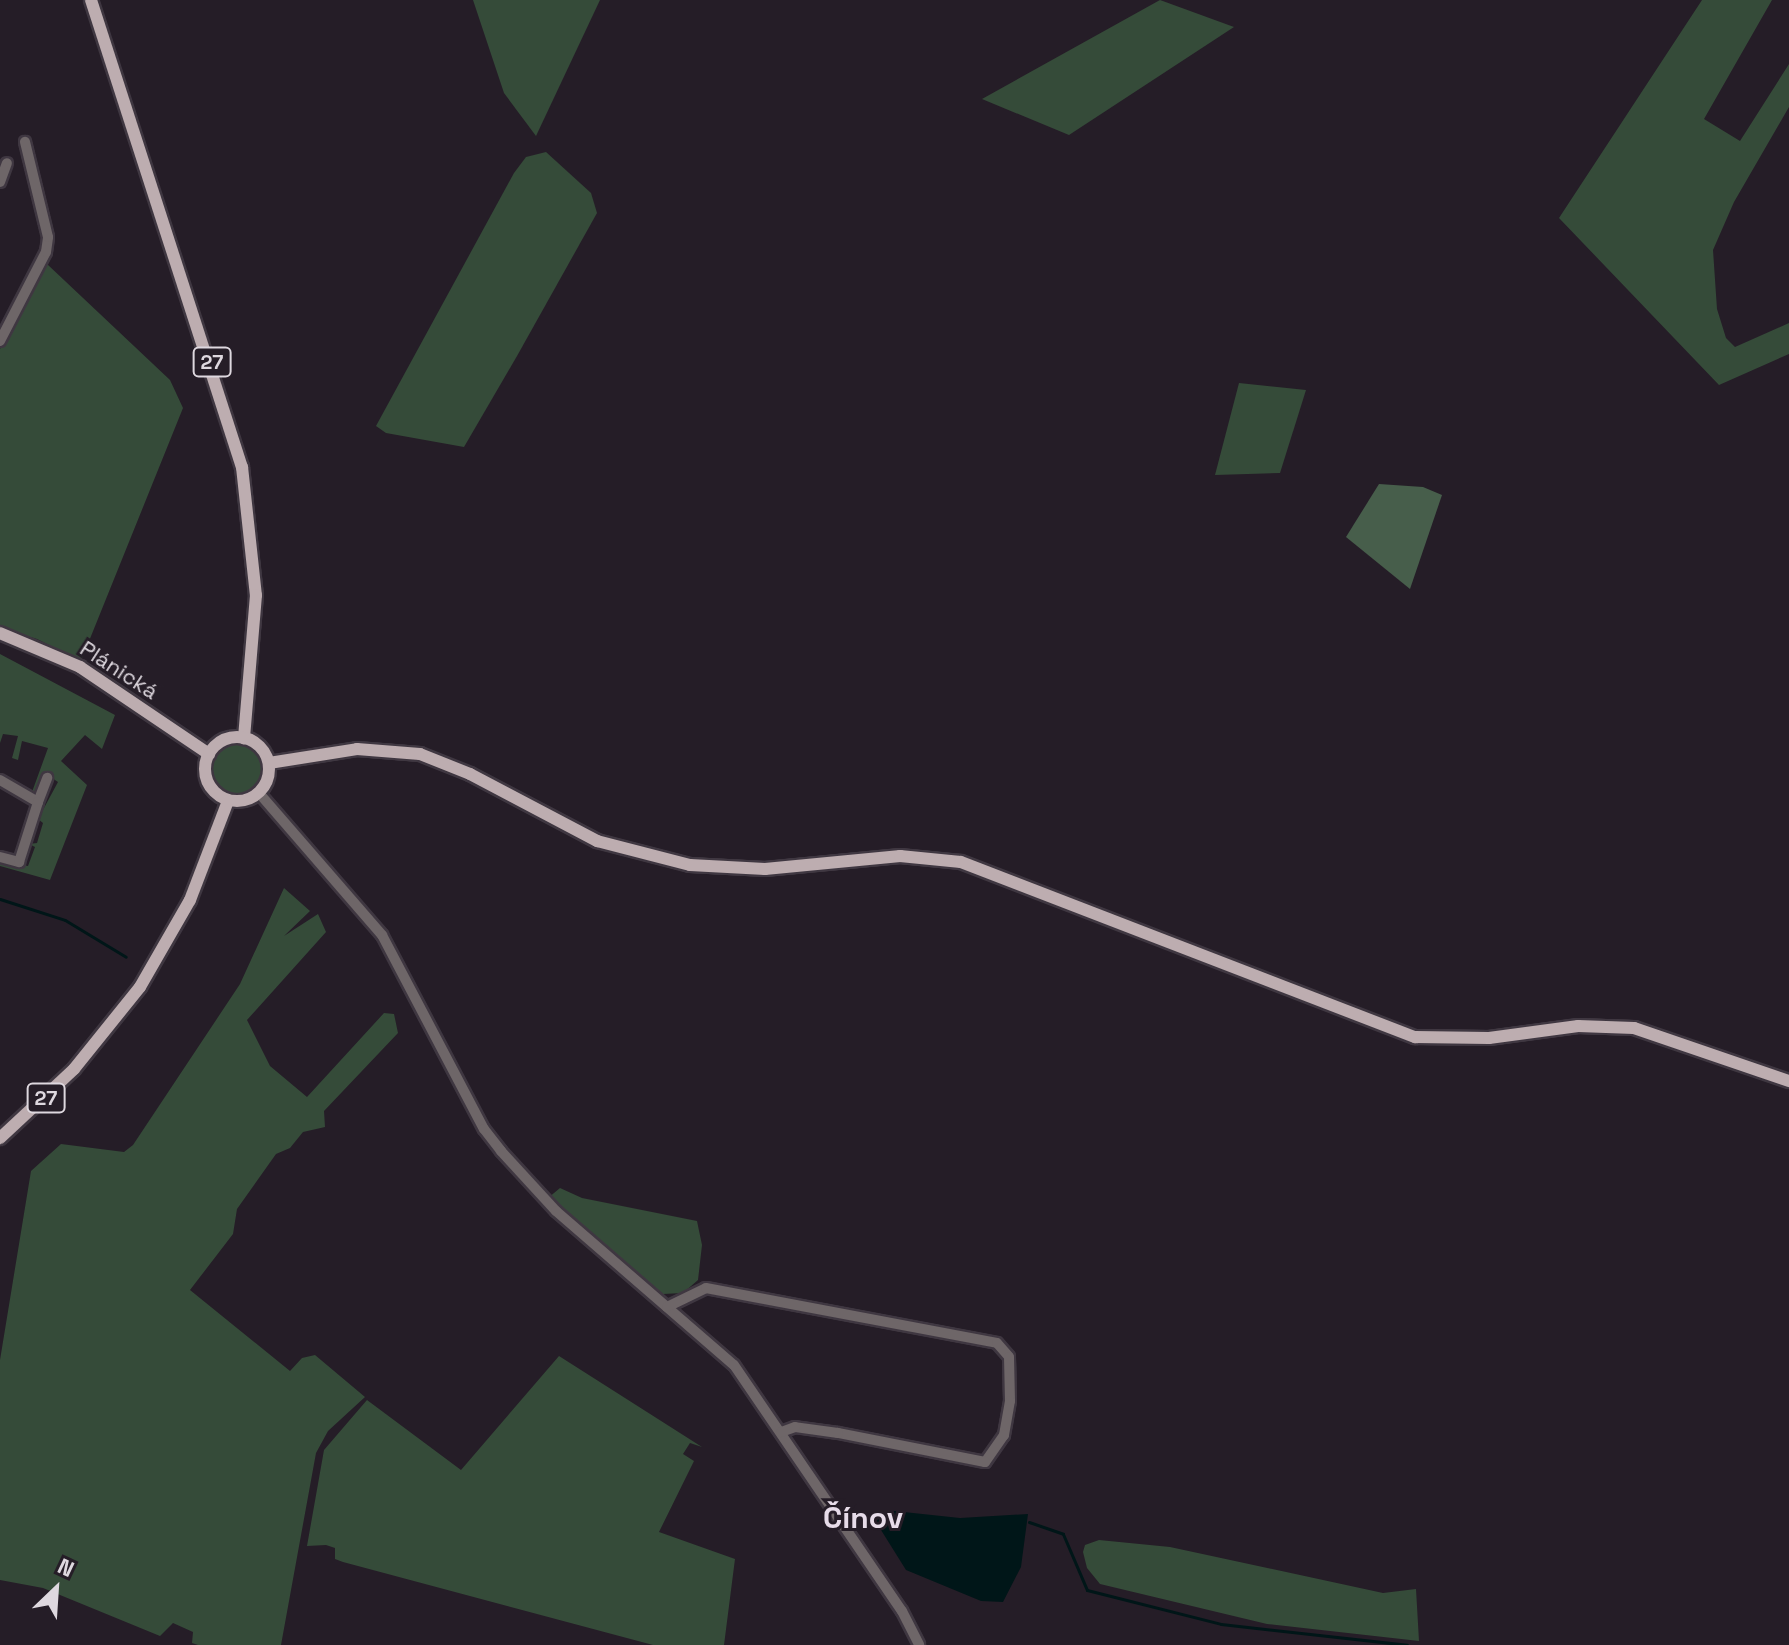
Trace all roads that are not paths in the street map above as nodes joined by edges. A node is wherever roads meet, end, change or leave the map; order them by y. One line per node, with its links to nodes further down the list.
1 (91, 0): 7 (main road, 27)
2 (25, 142): 5 (street)
3 (7, 163): 4 (street)
4 (0, 182)
5 (0, 341)
6 (0, 633): 8 (main road, Plánická)
7 (244, 738): 8 (main road); 9 (main road)
8 (209, 754): 13 (main road)
9 (269, 763): 12 (main road); 16 (main road)
10 (47, 778): 14 (street)
11 (0, 780): 14 (street)
12 (259, 793): 13 (main road); 18 (street)
13 (228, 801): 17 (main road, 27)
14 (38, 802): 15 (street)
15 (0, 857)
16 (1789, 1081)
17 (0, 1138)
18 (667, 1307): 19 (street); 19 (street)
19 (781, 1432): 20 (street)
20 (919, 1645)

